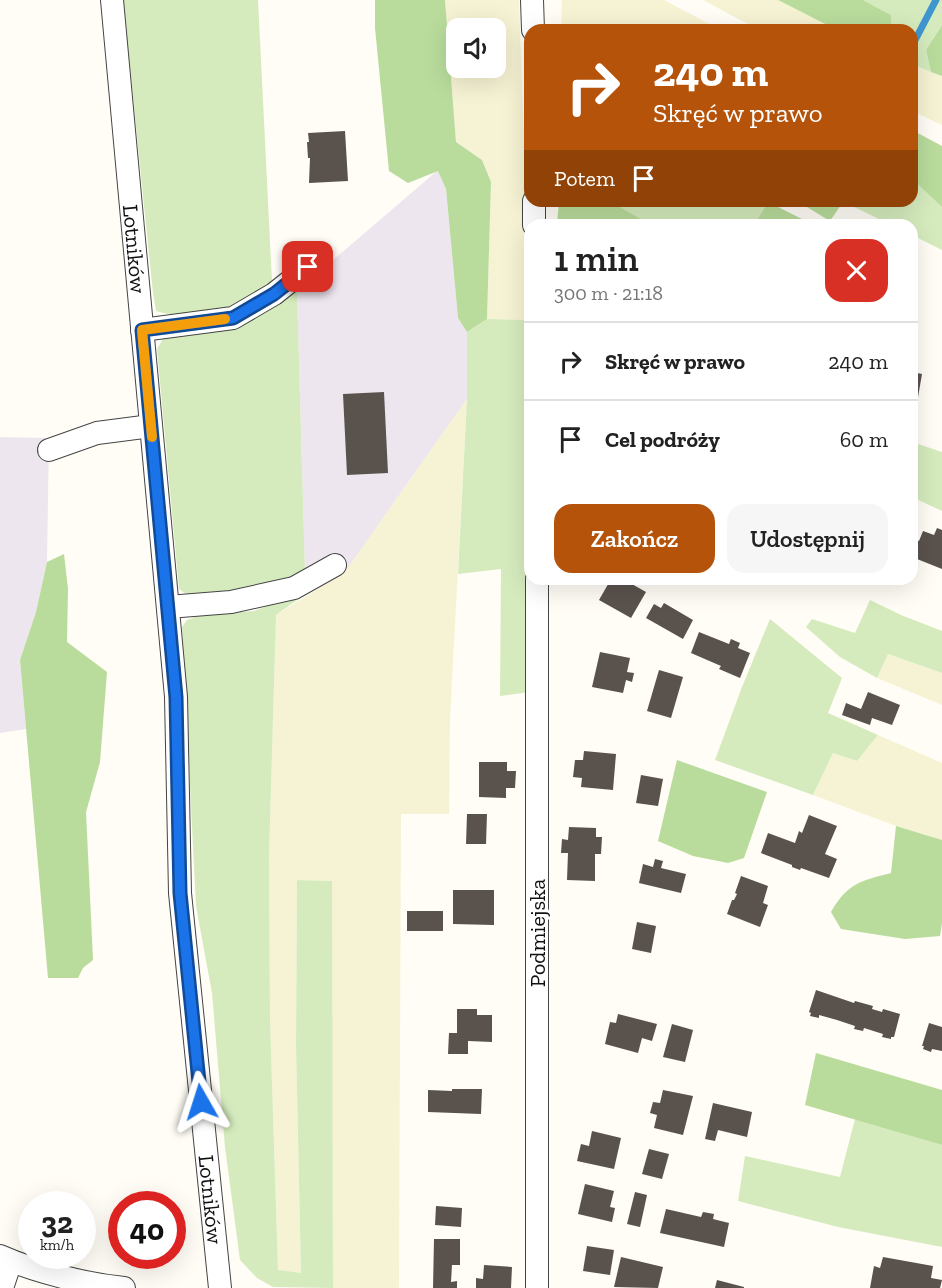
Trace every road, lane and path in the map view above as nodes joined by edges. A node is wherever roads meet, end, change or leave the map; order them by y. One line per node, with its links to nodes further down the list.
1 (112, 0): 5 (street, Lotników)
2 (532, 0): 3 (street)
3 (533, 24)
4 (308, 267): 5 (street)
5 (142, 330): 6 (street, Lotników)
6 (151, 426): 7 (street); 10 (street, Lotników)
7 (50, 450)
8 (335, 565): 10 (street)
9 (537, 585): 15 (street, Podmiejska)
10 (168, 607): 14 (street, Lotników)
11 (5, 1259): 12 (street); 13 (street)
12 (2, 1288)
13 (124, 1288)
14 (219, 1288)
15 (537, 1288)

